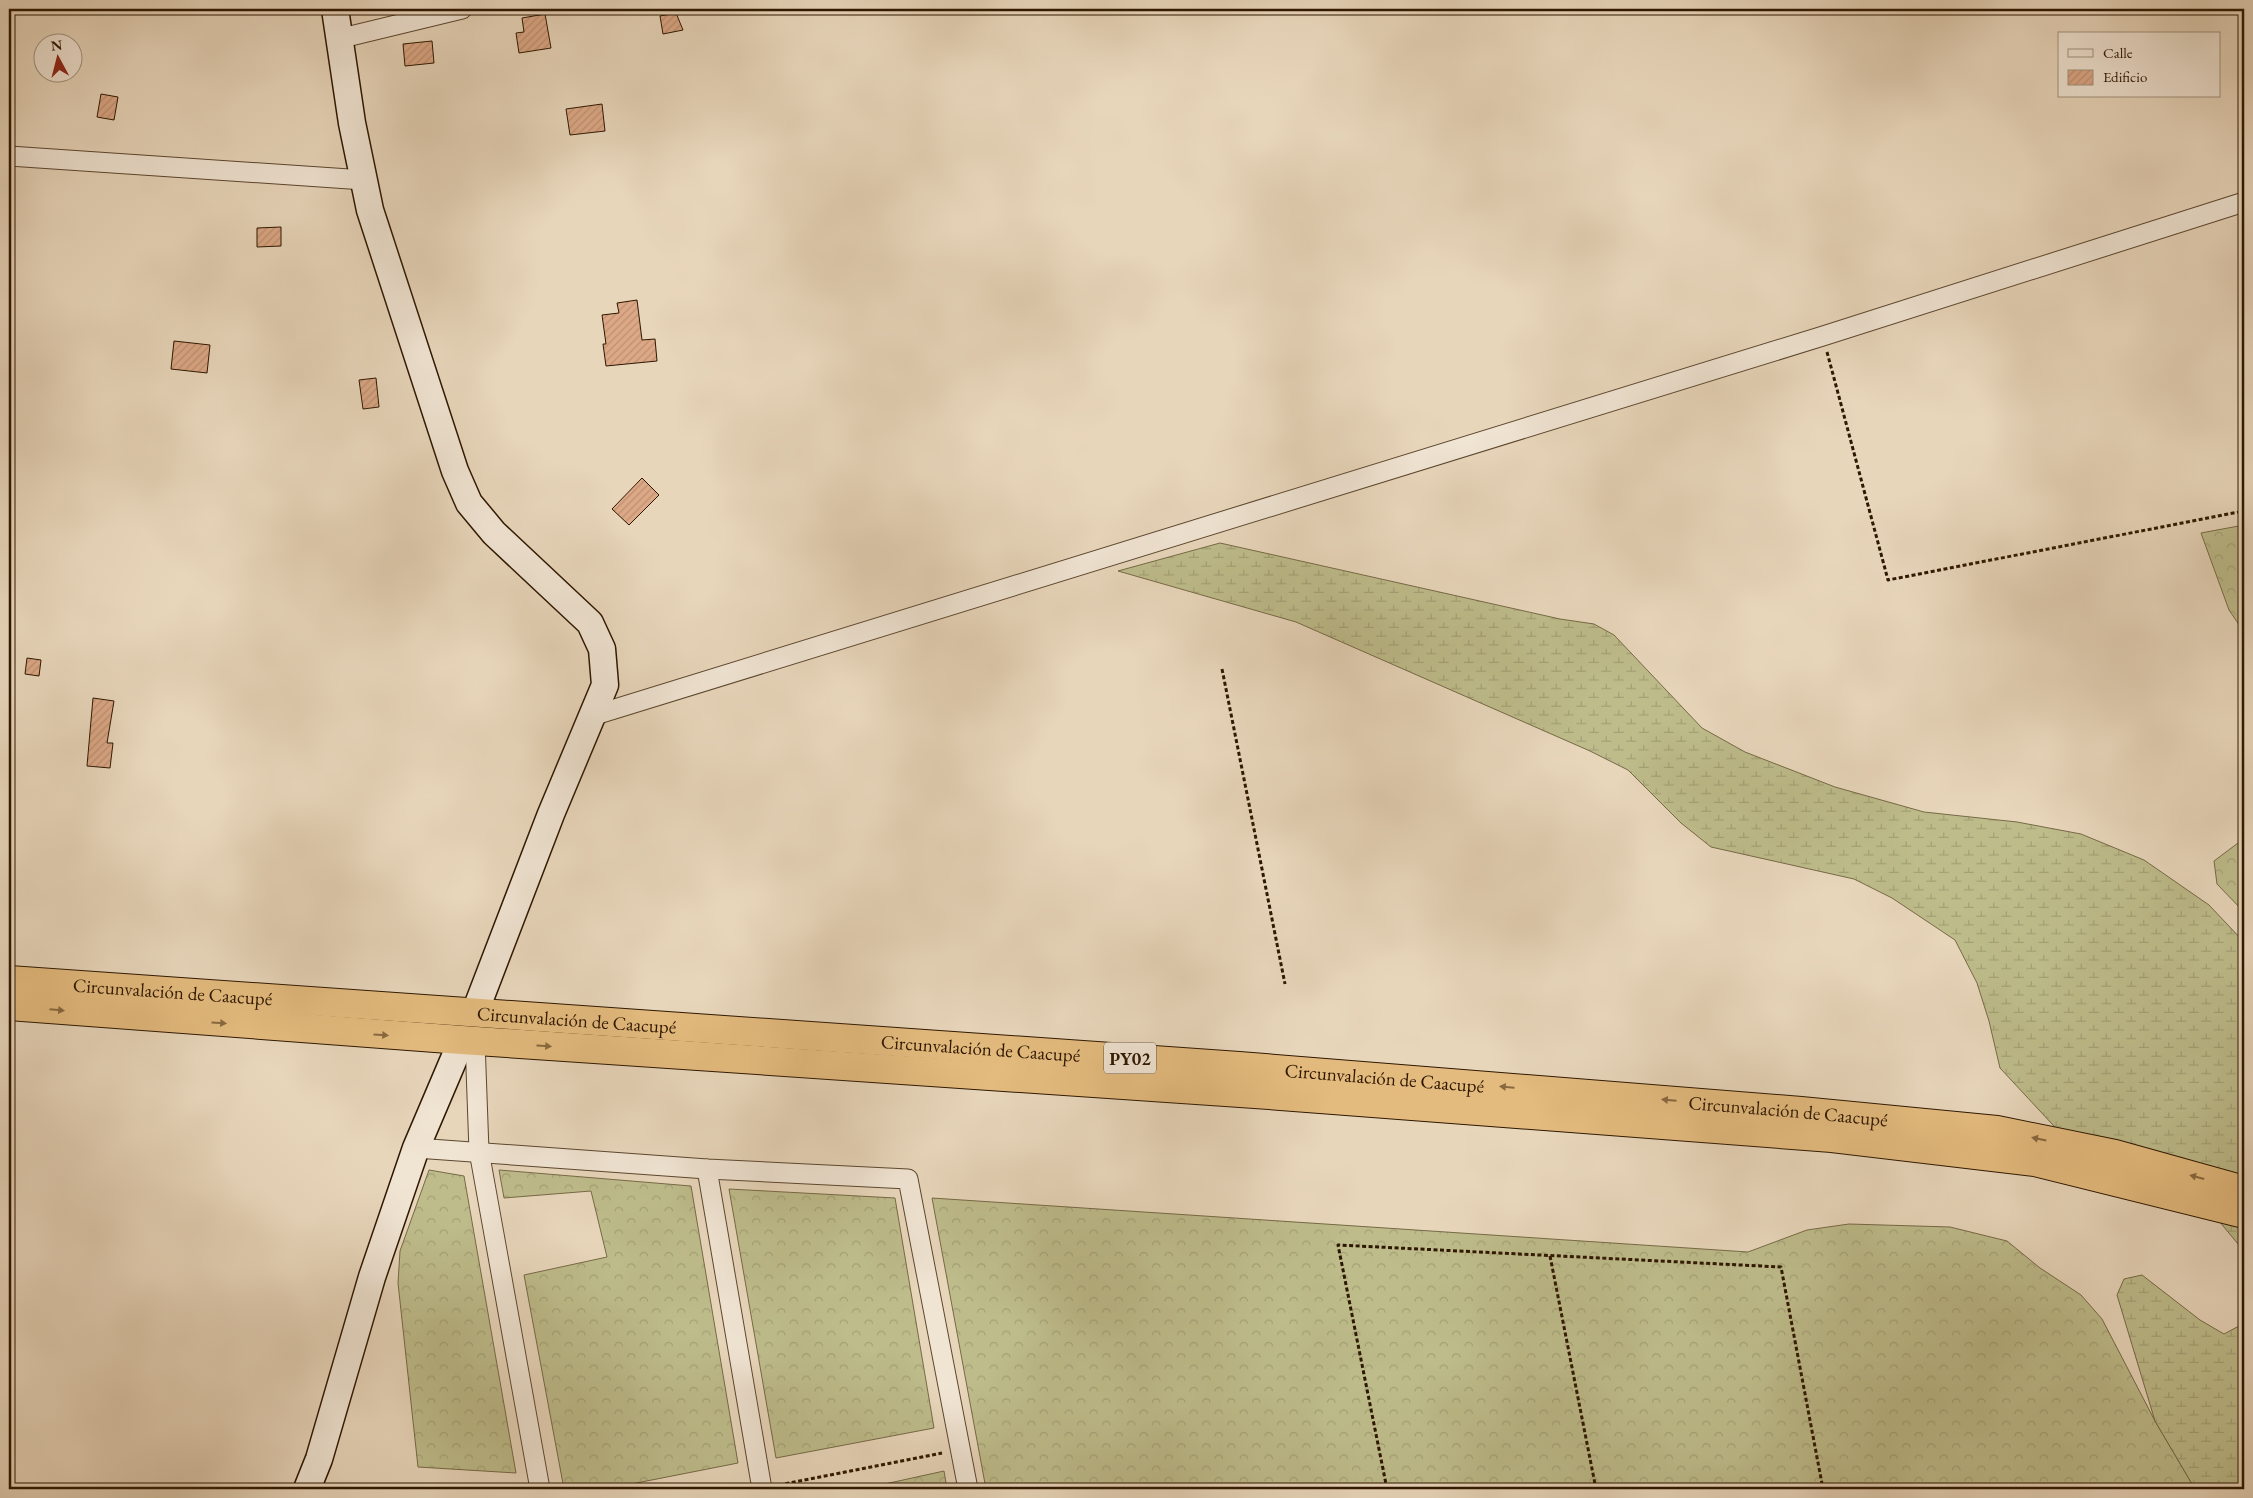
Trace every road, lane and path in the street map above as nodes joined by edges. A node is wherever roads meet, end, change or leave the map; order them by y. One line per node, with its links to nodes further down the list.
1 (336, 9): 3 (street)
2 (462, 9): 3 (street)
3 (338, 39): 5 (street)
4 (9, 156): 5 (street)
5 (364, 180): 10 (street)
6 (2244, 202): 7 (street)
7 (1823, 336): 8 (path); 10 (street)
8 (2244, 511)
9 (1222, 669): 12 (path)
10 (592, 716): 14 (street)
11 (9, 980): 14 (highway, Circunvalación de Caacupé / PY02)
12 (1285, 984)
13 (9, 1006): 15 (highway, Circunvalación de Caacupé / PY02, one-way to 15)
14 (475, 1012): 19 (highway, Circunvalación de Caacupé / PY02, one-way to 14)
15 (469, 1041): 16 (street); 17 (street); 20 (highway, Circunvalación de Caacupé / PY02, one-way to 20)
16 (416, 1148): 17 (street); 23 (street)
17 (480, 1151): 18 (street); 24 (street)
18 (707, 1169): 22 (street); 25 (street)
19 (2244, 1190)
20 (2244, 1214)
21 (1550, 1256): 27 (path); 28 (path); 29 (path)
22 (960, 1449): 25 (path); 26 (street)
23 (307, 1489)
24 (540, 1489)
25 (762, 1489)
26 (968, 1489)
27 (1388, 1489)
28 (1596, 1489)
29 (1824, 1489)

